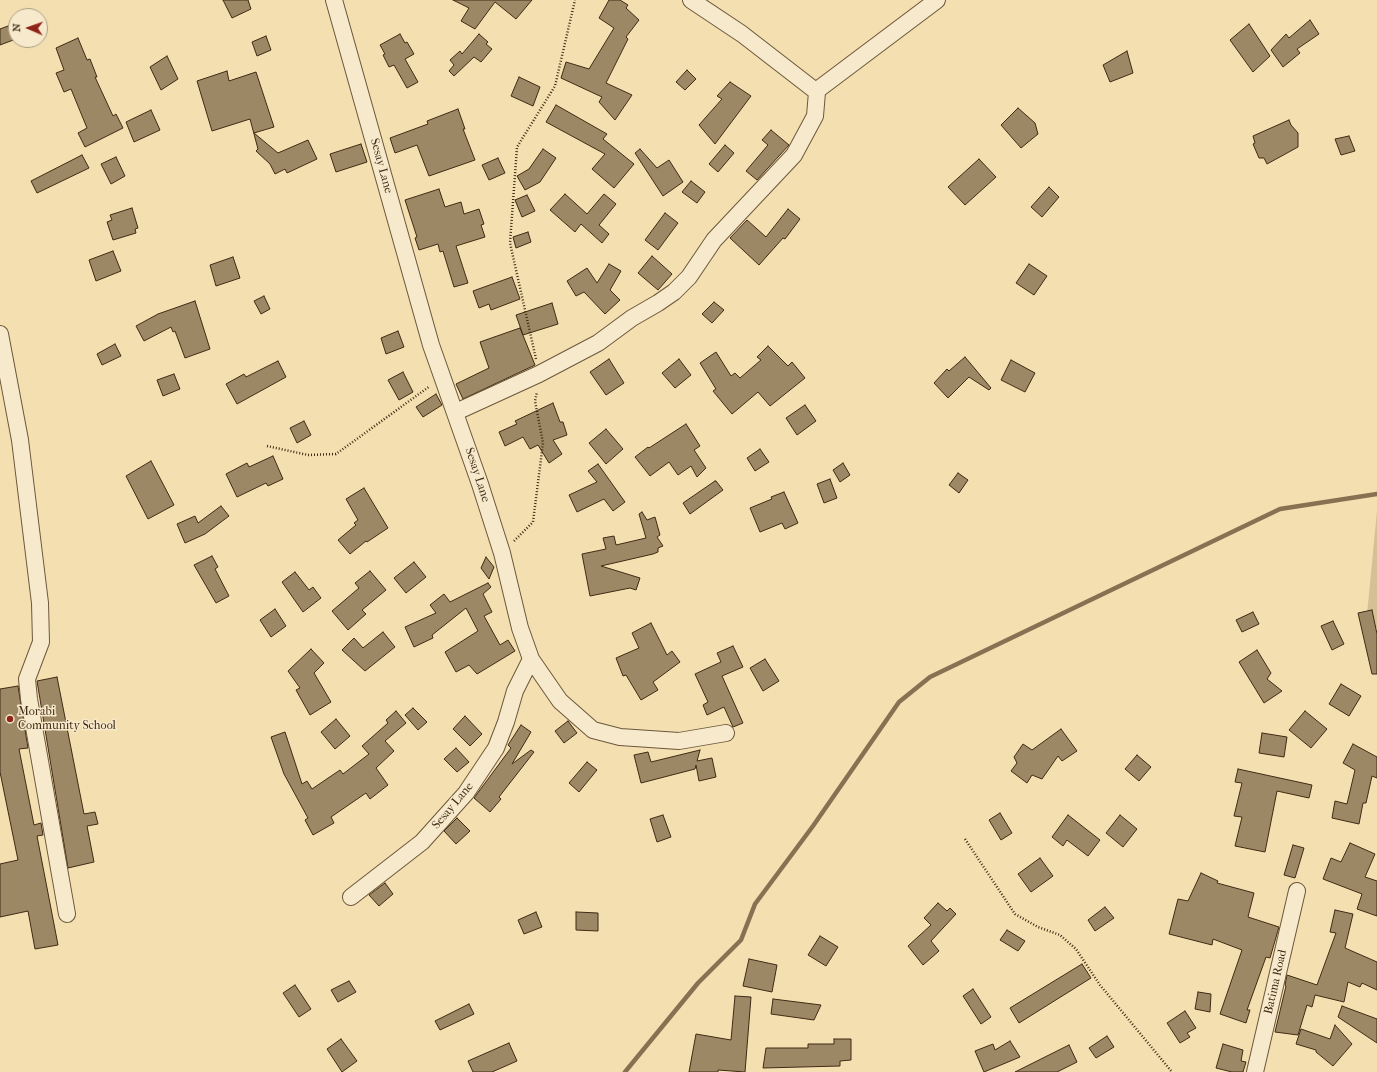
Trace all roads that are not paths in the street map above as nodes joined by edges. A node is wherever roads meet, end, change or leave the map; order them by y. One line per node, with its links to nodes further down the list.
1 (334, 0): 6 (street, Sesay Lane)
2 (691, 0): 4 (street)
3 (937, 0): 4 (street)
4 (817, 92): 6 (street)
5 (0, 334): 11 (street)
6 (456, 412): 7 (street, Sesay Lane)
7 (531, 659): 8 (street); 10 (street, Sesay Lane)
8 (726, 733)
9 (1298, 891): 12 (street, Batima Road)
10 (351, 897)
11 (67, 914)
12 (1256, 1072)

